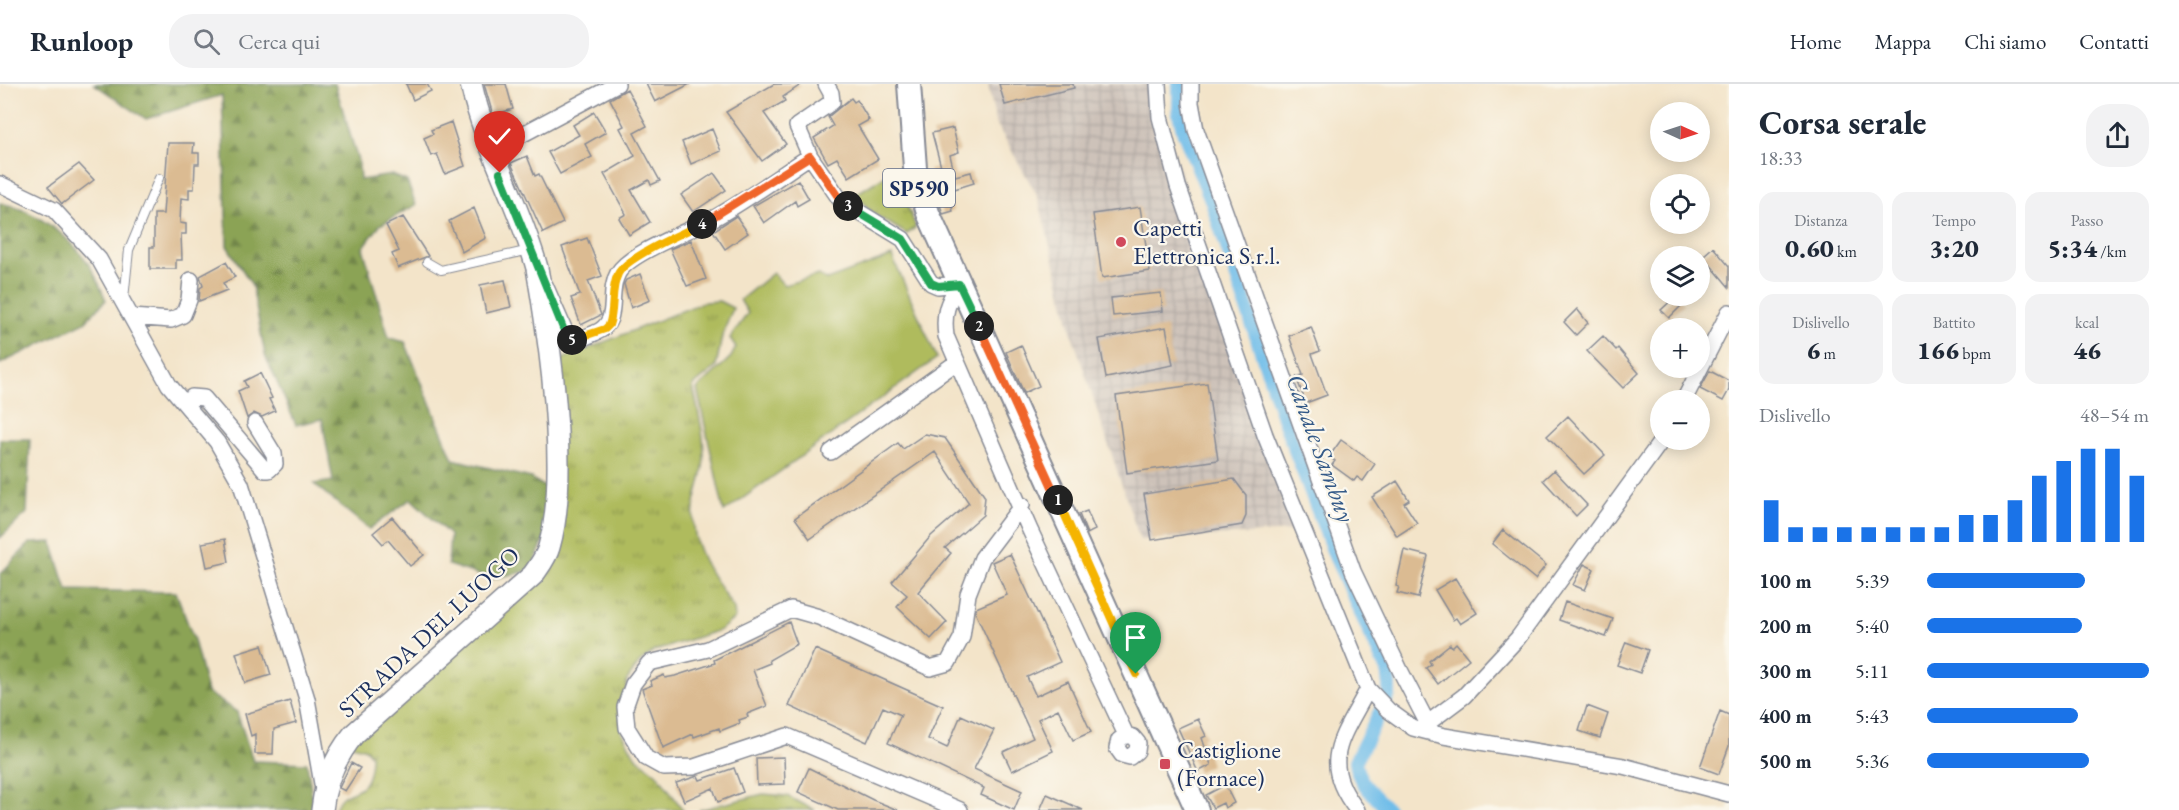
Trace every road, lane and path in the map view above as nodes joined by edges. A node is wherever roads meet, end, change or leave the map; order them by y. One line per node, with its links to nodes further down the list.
1 (471, 84): 8 (street, STRADA DEL LUOGO)
2 (617, 84): 7 (street)
3 (826, 84): 9 (street)
4 (909, 84): 15 (main road, SP590)
5 (1158, 84): 26 (street)
6 (1191, 84): 27 (street)
7 (591, 90): 8 (street)
8 (491, 151): 12 (street, STRADA DEL LUOGO)
9 (810, 156): 12 (street); 15 (street)
10 (159, 178): 16 (lane)
11 (0, 184): 16 (street)
12 (534, 259): 13 (lane); 30 (street, STRADA DEL LUOGO)
13 (427, 262)
14 (191, 280): 18 (street)
15 (959, 284): 19 (street); 32 (main road, SP590)
16 (124, 303): 18 (street)
17 (1729, 312): 20 (street)
18 (132, 317): 21 (street)
19 (957, 362): 24 (street); 25 (street)
20 (1688, 390)
21 (185, 402): 22 (street); 30 (street)
22 (255, 423)
23 (1655, 450): 27 (street)
24 (831, 452)
25 (1022, 505): 28 (street); 31 (street)
26 (1368, 689): 27 (street); 33 (street)
27 (1431, 728): 29 (street)
28 (1126, 735)
29 (1729, 794)
30 (323, 806)
31 (960, 810)
32 (1197, 810)
33 (1357, 810)

